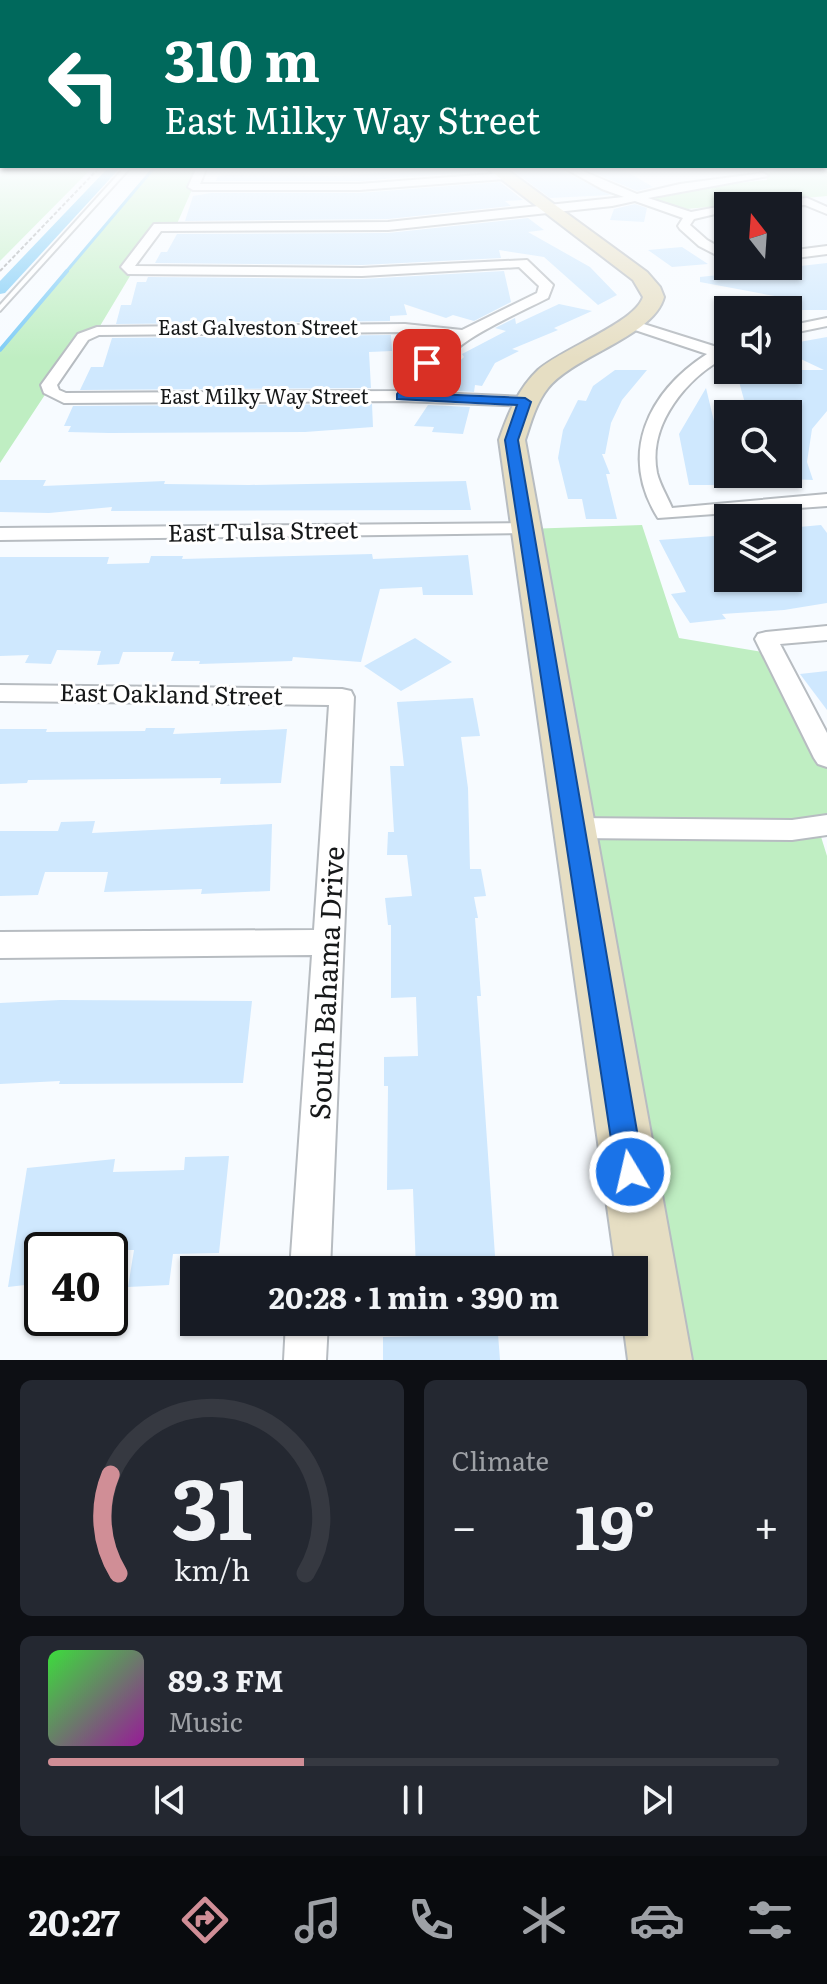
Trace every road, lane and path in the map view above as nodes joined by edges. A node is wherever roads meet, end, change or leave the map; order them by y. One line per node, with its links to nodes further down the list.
1 (37, 232): 9 (path)
2 (69, 232): 10 (lane)
3 (154, 232): 14 (street)
4 (582, 232): 12 (street)
5 (691, 232): 6 (street)
6 (714, 249)
7 (827, 250): 8 (street)
8 (802, 253)
9 (0, 271)
10 (0, 309)
11 (827, 322): 13 (street)
12 (631, 324): 15 (street); 19 (street)
13 (802, 327)
14 (467, 335): 17 (street, East Galveston Street); 18 (street)
15 (714, 348)
16 (714, 357): 20 (street)
17 (52, 393): 18 (street, East Milky Way Street)
18 (402, 396): 19 (street, East Milky Way Street)
19 (525, 402): 21 (street)
20 (827, 500)
21 (526, 529): 22 (street, East Tulsa Street); 28 (street)
22 (0, 534)
23 (827, 633): 26 (street)
24 (0, 693): 25 (street, East Oakland Street)
25 (342, 697): 29 (street, South Bahama Drive)
26 (827, 758)
27 (827, 825): 28 (street)
28 (575, 828): 34 (street)
29 (329, 942): 30 (street); 31 (street, South Bahama Drive)
30 (0, 945)
31 (311, 1256)
32 (306, 1336): 33 (street)
33 (305, 1360)
34 (660, 1360)

